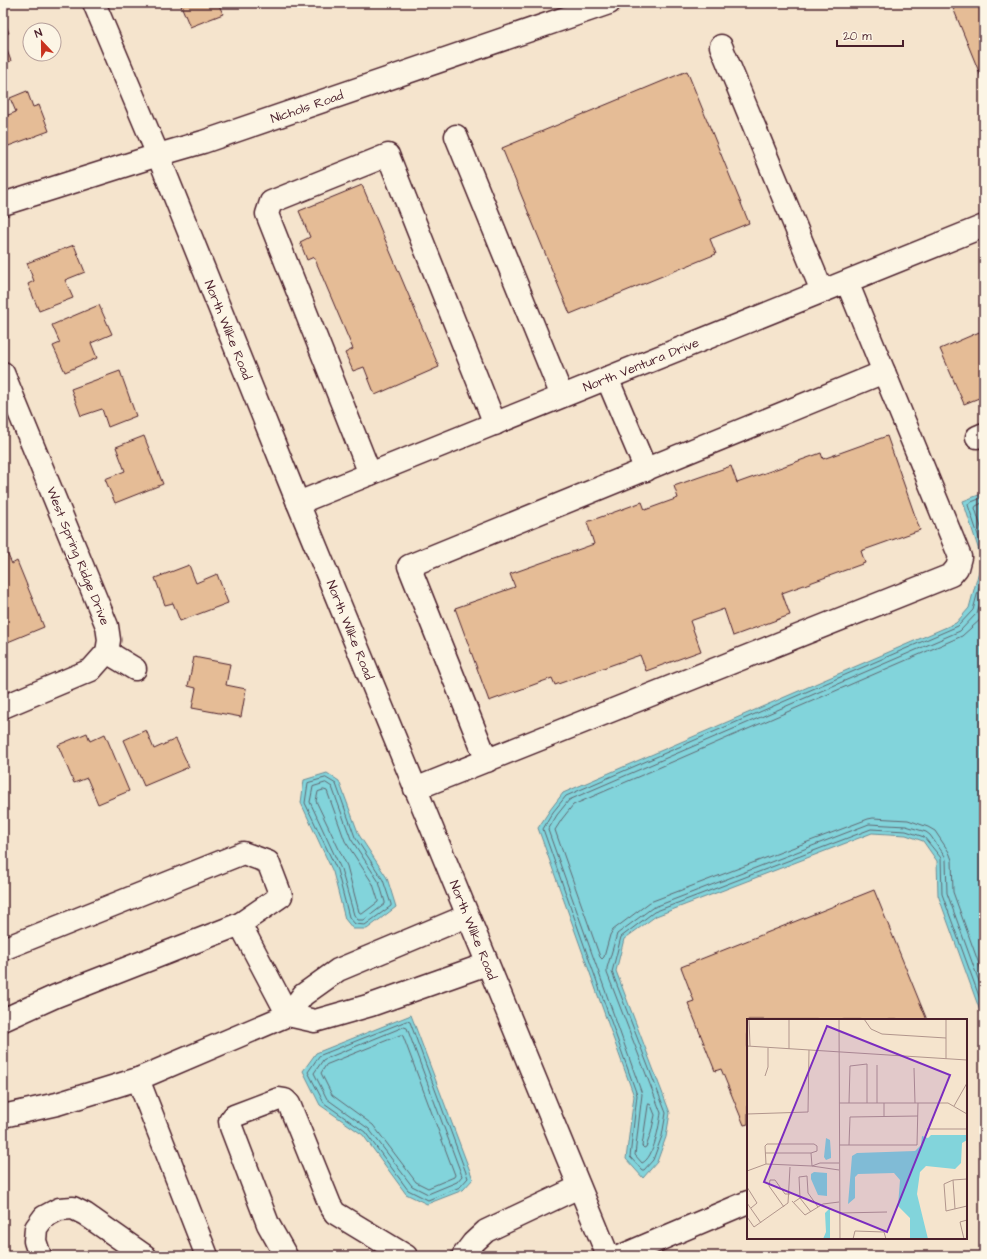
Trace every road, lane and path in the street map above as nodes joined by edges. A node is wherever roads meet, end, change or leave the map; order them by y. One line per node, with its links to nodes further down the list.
1 (94, 3): 5 (street, North Wilke Road)
2 (609, 3): 5 (street, Nichols Road)
3 (721, 46): 9 (street)
4 (456, 136): 13 (street)
5 (158, 155): 6 (street, Nichols Road); 17 (street, North Wilke Road)
6 (3, 204)
7 (984, 226): 8 (street, North Ventura Drive)
8 (847, 282): 9 (street, North Ventura Drive); 10 (street)
9 (822, 291): 12 (street, North Ventura Drive)
10 (884, 372): 15 (street); 21 (street)
11 (3, 373): 18 (street, West Spring Ridge Drive)
12 (607, 378): 13 (street, North Ventura Drive); 15 (street)
13 (562, 396): 14 (street, North Ventura Drive)
14 (495, 424): 16 (street, North Ventura Drive); 16 (street)
15 (646, 470): 21 (street)
16 (370, 474): 17 (street, North Ventura Drive)
17 (298, 503): 22 (street, North Wilke Road)
18 (107, 652): 19 (street); 20 (street)
19 (135, 669)
20 (3, 707)
21 (487, 761): 22 (street)
22 (415, 789): 23 (street, North Wilke Road)
23 (468, 916): 26 (street, North Wilke Road); 27 (street)
24 (240, 924): 25 (street); 27 (street); 28 (street)
25 (3, 949)
26 (487, 964): 27 (street); 31 (street, North Wilke Road)
27 (288, 1015): 29 (street)
28 (3, 1020)
29 (138, 1079): 30 (street); 35 (street)
30 (3, 1116)
31 (579, 1187): 38 (street); 39 (street, North Wilke Road)
32 (747, 1202): 40 (street)
33 (40, 1256): 34 (street)
34 (146, 1256)
35 (207, 1256)
36 (286, 1256): 37 (street)
37 (406, 1256)
38 (463, 1256)
39 (608, 1256)
40 (621, 1256)

